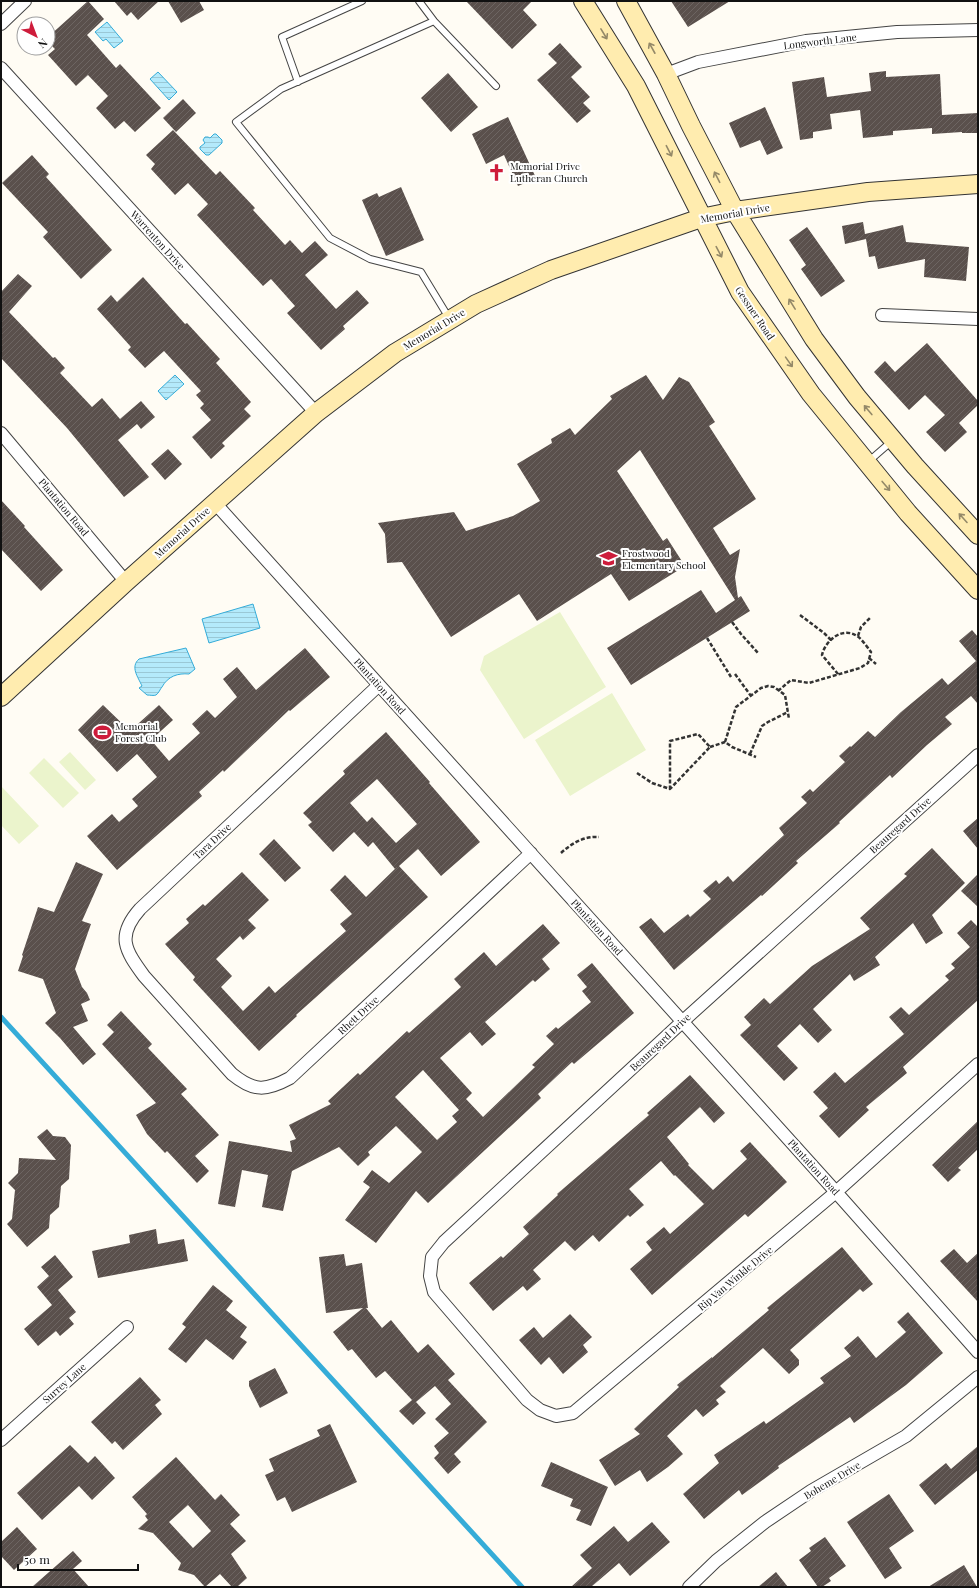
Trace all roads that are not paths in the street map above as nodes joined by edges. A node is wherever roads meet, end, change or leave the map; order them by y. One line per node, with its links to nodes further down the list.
1 (25, 1): 7 (street)
2 (362, 1): 11 (lane)
3 (418, 1): 6 (lane)
4 (583, 1): 15 (main road, Gessner Road, one-way to 15)
5 (626, 1): 10 (main road, one-way to 5)
6 (434, 21): 11 (lane); 12 (lane)
7 (1, 24)
8 (978, 30): 10 (street, Longworth Lane)
9 (1, 68): 19 (street, Warrenton Drive)
10 (666, 74): 14 (main road, one-way to 10)
11 (298, 82): 18 (lane)
12 (496, 86)
13 (978, 184): 14 (main road, Memorial Drive)
14 (735, 211): 15 (main road, Memorial Drive); 21 (main road, one-way to 14)
15 (701, 218): 18 (main road, Memorial Drive); 22 (main road, Gessner Road, one-way to 22)
16 (882, 315): 17 (street)
17 (978, 319)
18 (450, 320): 19 (main road, Memorial Drive)
19 (316, 413): 23 (main road, Memorial Drive)
20 (1, 433): 25 (street, Plantation Road)
21 (893, 440): 22 (lane); 24 (main road, one-way to 21)
22 (867, 463): 26 (main road, Gessner Road, one-way to 26)
23 (214, 503): 25 (main road, Memorial Drive); 27 (street, Plantation Road)
24 (978, 535)
25 (126, 582): 28 (main road, Memorial Drive)
26 (978, 590)
27 (378, 684): 30 (street, Plantation Road); 31 (street, Tara Drive)
28 (1, 697)
29 (978, 755): 32 (street, Beauregard Drive)
30 (531, 853): 31 (street, Rhett Drive); 32 (street, Plantation Road)
31 (179, 1015)
32 (682, 1022): 34 (street, Plantation Road); 37 (street, Beauregard Drive)
33 (978, 1064): 34 (street, Rip Van Winkle Drive)
34 (836, 1192): 36 (street, Plantation Road); 37 (street, Rip Van Winkle Drive)
35 (127, 1326): 39 (street, Surrey Lane)
36 (978, 1352)
37 (487, 1353)
38 (978, 1376): 40 (street, Boheme Drive)
39 (1, 1440)
40 (689, 1587)

